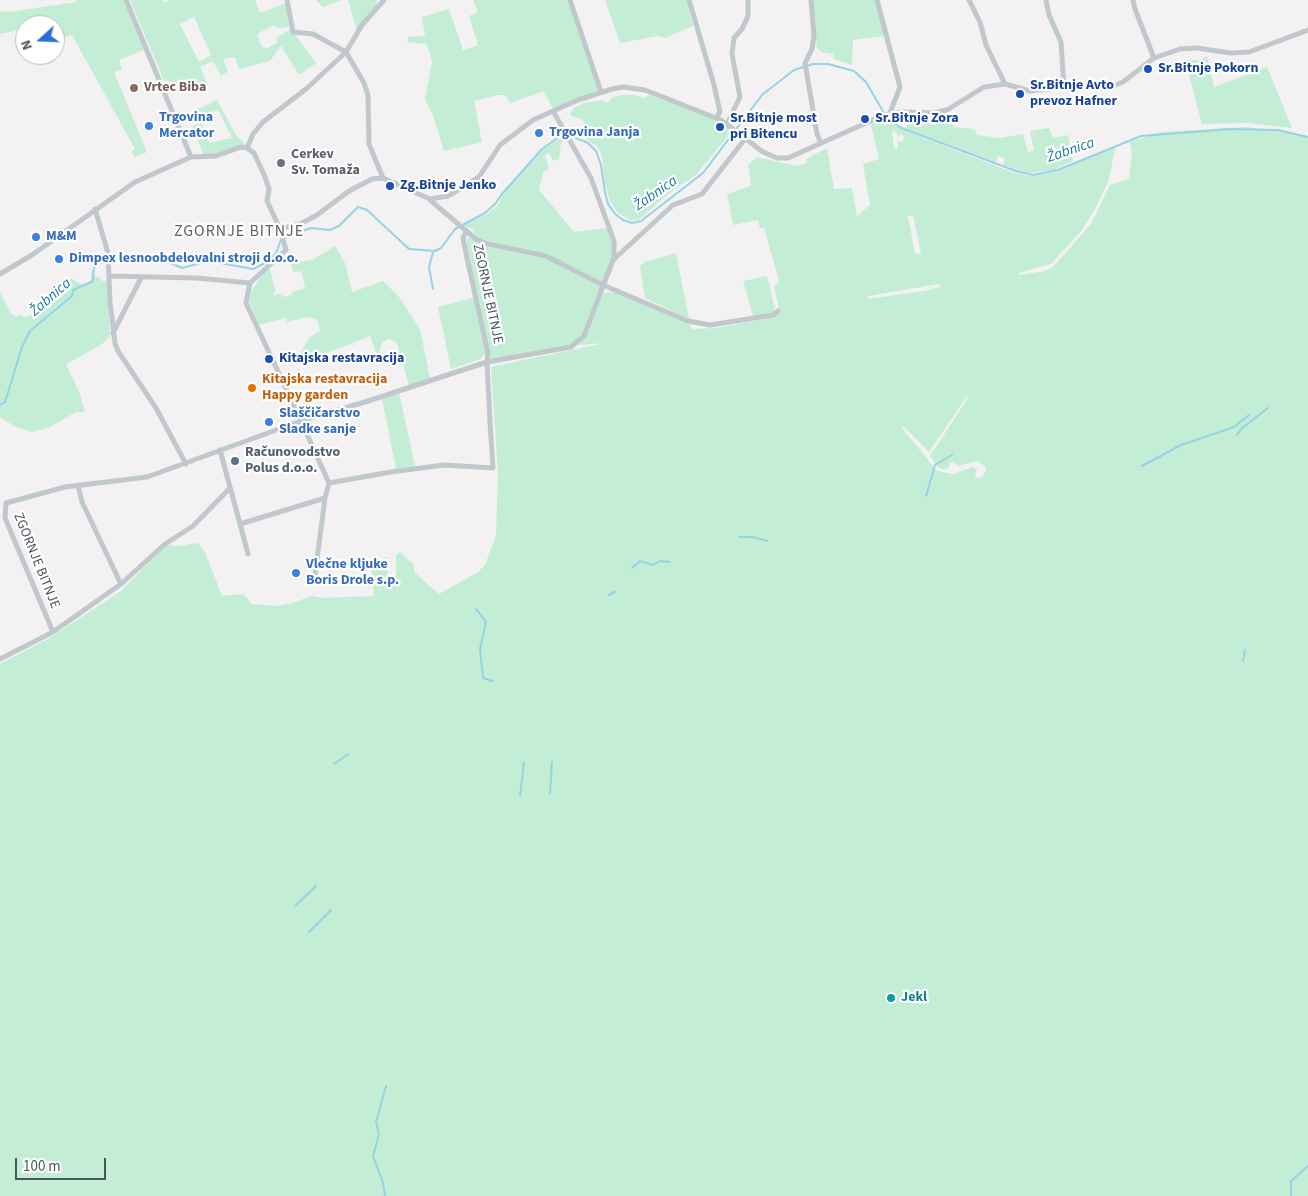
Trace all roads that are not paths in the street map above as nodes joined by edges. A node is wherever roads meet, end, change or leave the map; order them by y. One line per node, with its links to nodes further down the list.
1 (126, 0): 25 (street)
2 (287, 0): 13 (street)
3 (384, 0): 13 (street)
4 (570, 0): 17 (street)
5 (689, 0): 20 (street)
6 (748, 0): 21 (street)
7 (810, 0): 23 (street)
8 (877, 0): 19 (street)
9 (969, 0): 15 (street)
10 (1046, 0): 16 (street)
11 (1133, 0): 14 (street)
12 (1308, 30): 14 (street)
13 (346, 52): 24 (street); 26 (street)
14 (1154, 58): 16 (street)
15 (1005, 84): 16 (street); 19 (street)
16 (1064, 88)
17 (601, 92): 18 (street); 20 (street)
18 (553, 111): 27 (street); 31 (street, ZGORNJE BITNJE)
19 (890, 113): 23 (street)
20 (716, 118): 21 (street)
21 (729, 125): 22 (street)
22 (746, 139): 23 (street); 31 (street, ZGORNJE BITNJE)
23 (821, 143)
24 (247, 148): 25 (street); 30 (street)
25 (191, 158): 28 (street)
26 (383, 178): 27 (street, ZGORNJE BITNJE); 30 (street)
27 (430, 199): 29 (street, ZGORNJE BITNJE)
28 (95, 209): 32 (street); 33 (street)
29 (464, 230): 36 (street, ZGORNJE BITNJE); 39 (street, ZGORNJE BITNJE)
30 (281, 231): 35 (street)
31 (614, 260): 36 (street, ZGORNJE BITNJE)
32 (0, 274)
33 (109, 276): 34 (street); 38 (street)
34 (141, 278): 35 (street); 38 (street)
35 (250, 283): 40 (street)
36 (604, 285): 37 (street, ZGORNJE BITNJE); 39 (street, ZGORNJE BITNJE)
37 (778, 311)
38 (113, 334): 42 (street)
39 (487, 362): 40 (street, ZGORNJE BITNJE); 43 (street, ZGORNJE BITNJE)
40 (301, 421): 41 (street, ZGORNJE BITNJE); 43 (street)
41 (220, 450): 42 (street, ZGORNJE BITNJE); 45 (street)
42 (186, 464): 44 (street, ZGORNJE BITNJE)
43 (329, 483): 46 (street)
44 (78, 485): 47 (street, ZGORNJE BITNJE); 51 (street)
45 (230, 488): 48 (street); 51 (street)
46 (325, 498): 48 (street); 50 (street)
47 (3, 503): 52 (street, ZGORNJE BITNJE)
48 (240, 524): 49 (street)
49 (248, 554)
50 (315, 575)
51 (121, 584): 52 (street)
52 (52, 632): 53 (street)
53 (0, 659)

